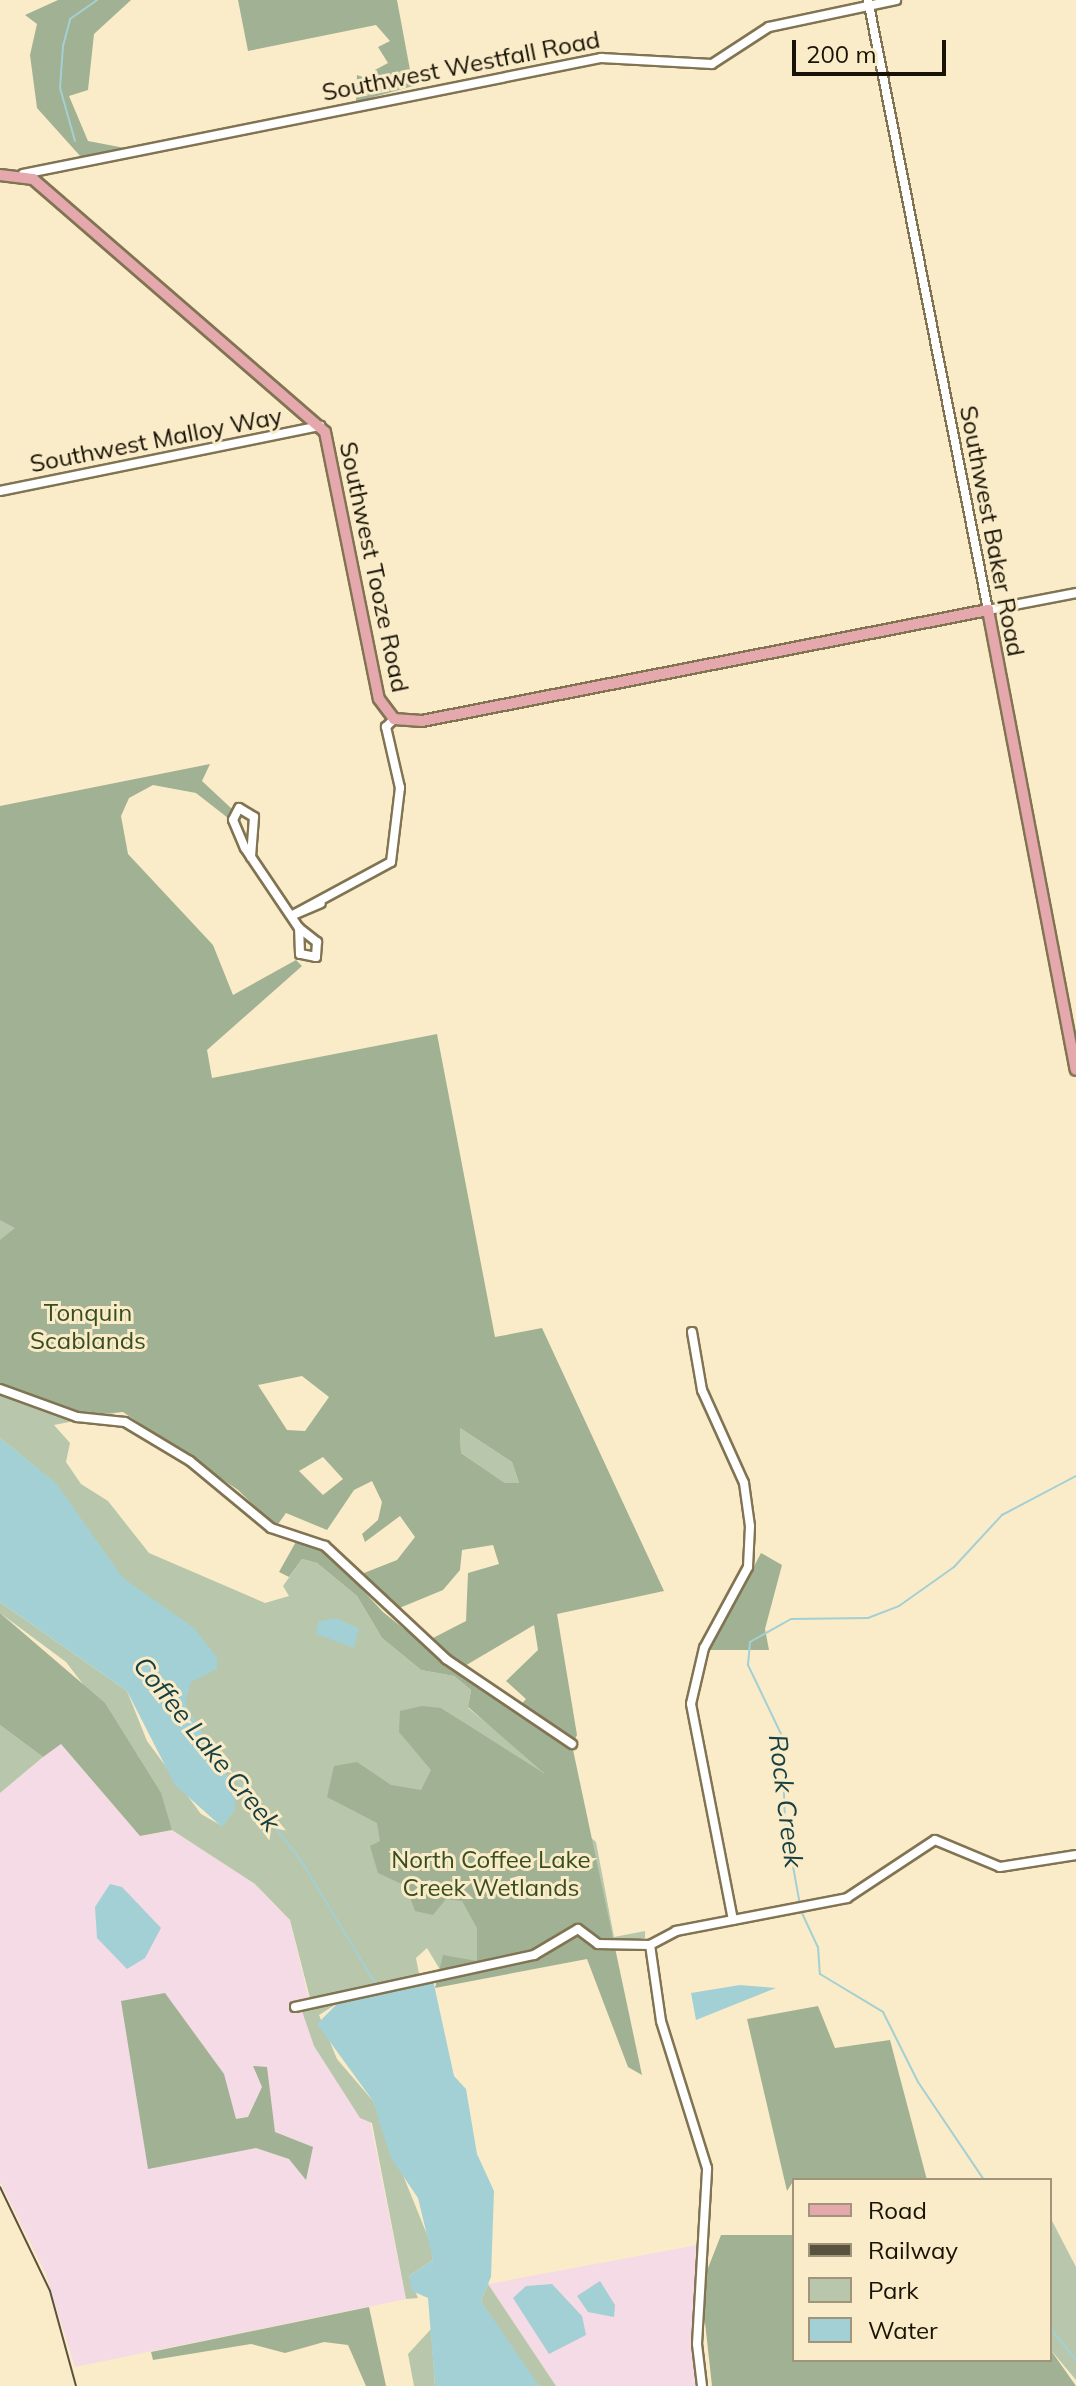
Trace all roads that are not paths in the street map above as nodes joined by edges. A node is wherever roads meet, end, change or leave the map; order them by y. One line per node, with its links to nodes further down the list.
1 (896, 0): 2 (street, Southwest Westfall Road)
2 (869, 2): 3 (street, Southwest Westfall Road); 8 (street, Southwest Baker Road)
3 (23, 174): 4 (main road); 5 (main road, Southwest Tooze Road)
4 (0, 175)
5 (320, 426): 6 (street, Southwest Malloy Way); 9 (main road, Southwest Tooze Road)
6 (0, 491)
7 (1076, 593): 8 (street, Southwest Tooze Road)
8 (988, 610): 9 (main road, Southwest Tooze Road); 13 (main road, Southwest Baker Road)
9 (394, 719): 11 (street)
10 (251, 857): 10 (street); 11 (street)
11 (293, 915): 12 (street)
12 (299, 928)
13 (1076, 1070)
14 (692, 1332): 18 (street)
15 (0, 1389): 16 (street)
16 (572, 1744)
17 (1076, 1855): 18 (street)
18 (733, 1920): 19 (street)
19 (650, 1945): 20 (street); 21 (street)
20 (295, 2007)
21 (702, 2386)

